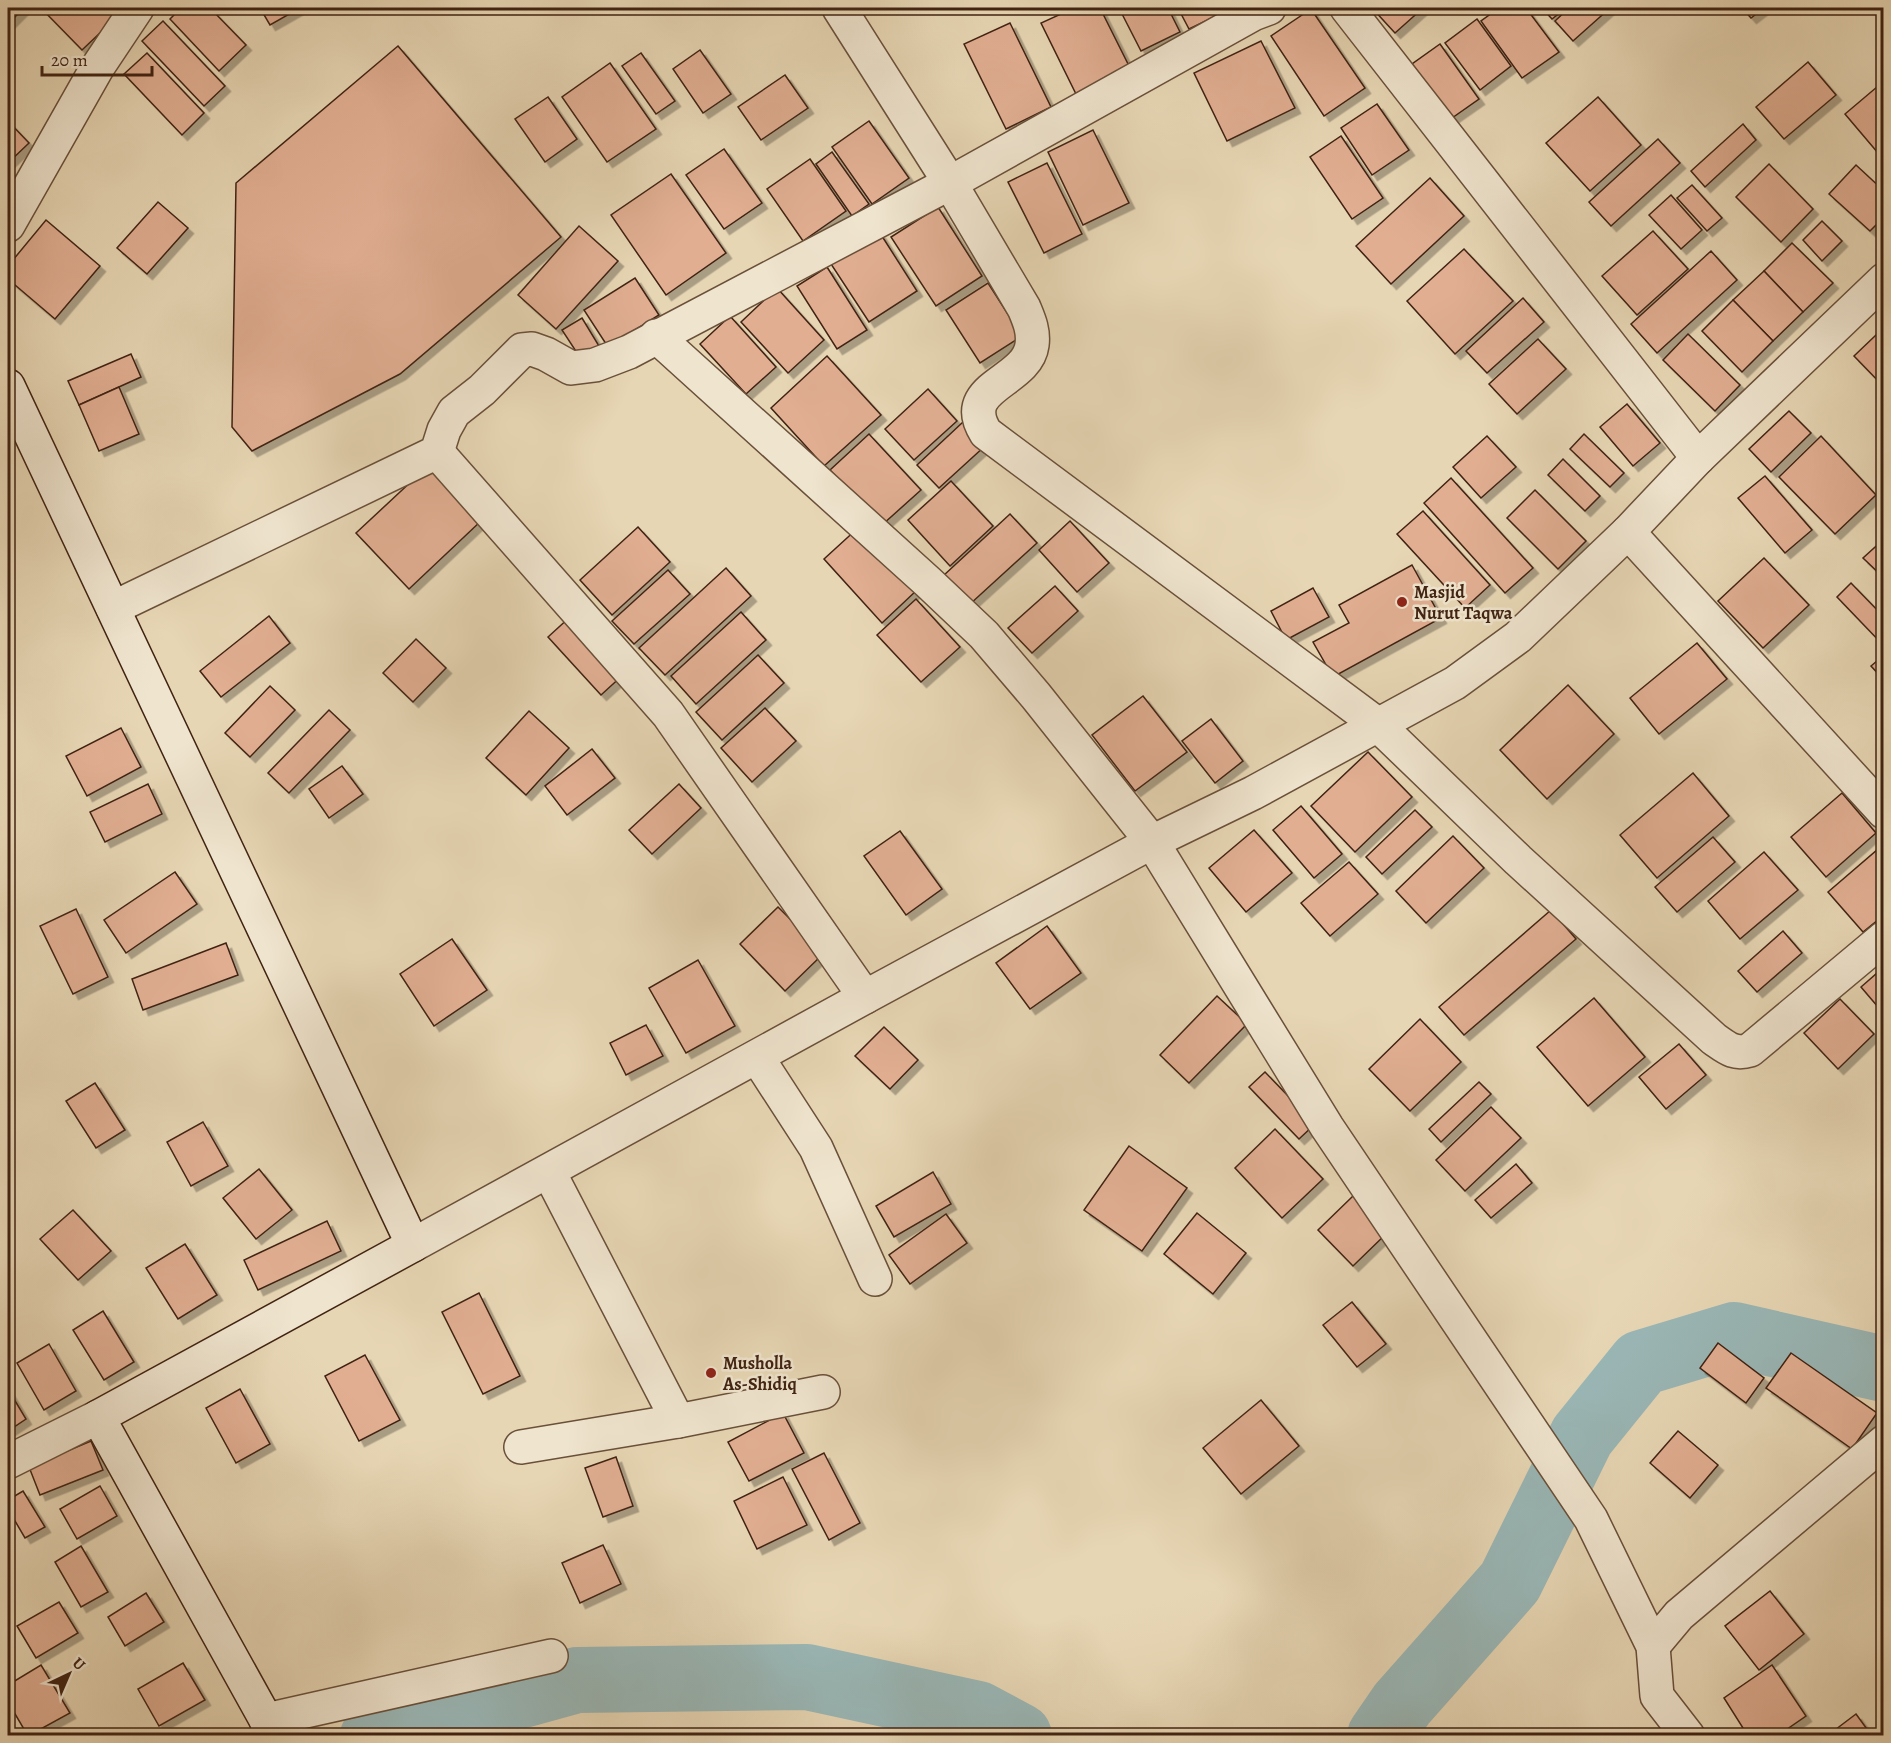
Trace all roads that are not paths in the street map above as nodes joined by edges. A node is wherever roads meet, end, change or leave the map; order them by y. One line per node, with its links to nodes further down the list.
1 (137, 8): 6 (street)
2 (839, 8): 5 (street)
3 (1347, 8): 11 (street)
4 (1257, 10): 5 (street)
5 (950, 183): 8 (street); 14 (street)
6 (8, 225)
7 (1884, 280): 11 (street)
8 (656, 336): 10 (street); 16 (street)
9 (8, 386): 13 (street)
10 (437, 452): 13 (street); 18 (street)
11 (1698, 458): 12 (street)
12 (1628, 532): 14 (street); 15 (street)
13 (113, 608): 21 (street)
14 (1377, 724): 16 (street); 17 (street)
15 (1884, 812)
16 (1152, 842): 18 (street); 29 (street)
17 (1884, 938)
18 (865, 997): 19 (street)
19 (757, 1057): 20 (street); 22 (street)
20 (549, 1172): 21 (street); 25 (street)
21 (413, 1245): 24 (street)
22 (875, 1279)
23 (824, 1392): 25 (street)
24 (98, 1417): 28 (street); 31 (street)
25 (678, 1421): 27 (street)
26 (1884, 1442): 29 (street)
27 (520, 1447)
28 (8, 1462)
29 (1653, 1646): 32 (street)
30 (551, 1656): 31 (street)
31 (271, 1729)
32 (1688, 1736)

